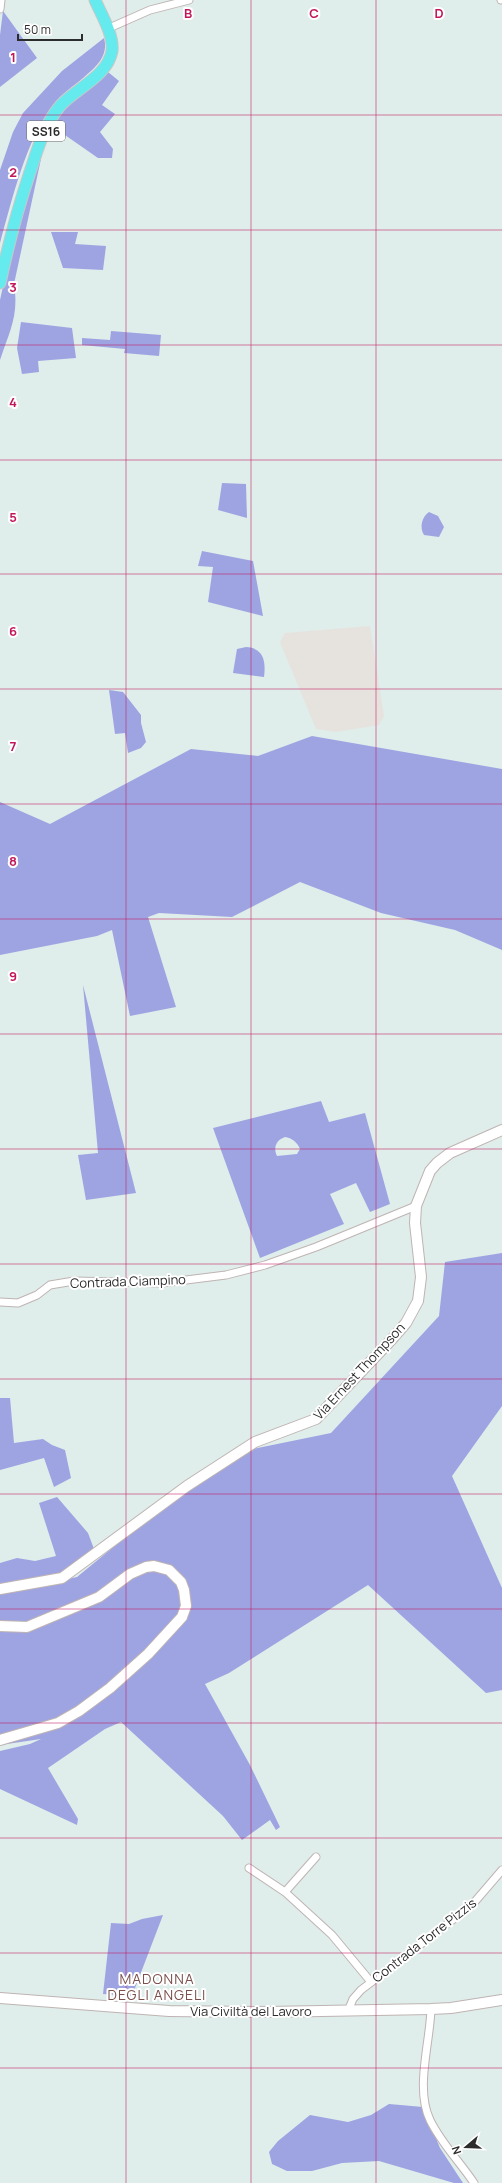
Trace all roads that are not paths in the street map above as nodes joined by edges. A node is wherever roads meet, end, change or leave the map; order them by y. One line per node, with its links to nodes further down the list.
1 (1, 0): 4 (street)
2 (95, 0): 5 (main road, SS16)
3 (189, 0): 5 (street)
4 (0, 9)
5 (107, 29): 6 (main road, SS16)
6 (0, 283)
7 (502, 1130): 8 (street, Via Ernest Thompson)
8 (416, 1206): 9 (street, Contrada Ciampino); 10 (street, Via Ernest Thompson)
9 (0, 1302)
10 (0, 1589)
11 (0, 1626): 12 (street)
12 (0, 1740)
13 (316, 1857): 16 (street)
14 (249, 1868): 16 (street)
15 (502, 1870): 17 (street, Contrada Torre Pizzis)
16 (285, 1892): 17 (street)
17 (371, 1982): 21 (street, Contrada Torre Pizzis)
18 (0, 1998): 21 (street, Via Civiltà del Lavoro)
19 (502, 2000): 20 (street, Via Civiltà del Lavoro)
20 (431, 2009): 21 (street, Via Civiltà del Lavoro); 22 (street)
21 (348, 2011)
22 (474, 2183)

